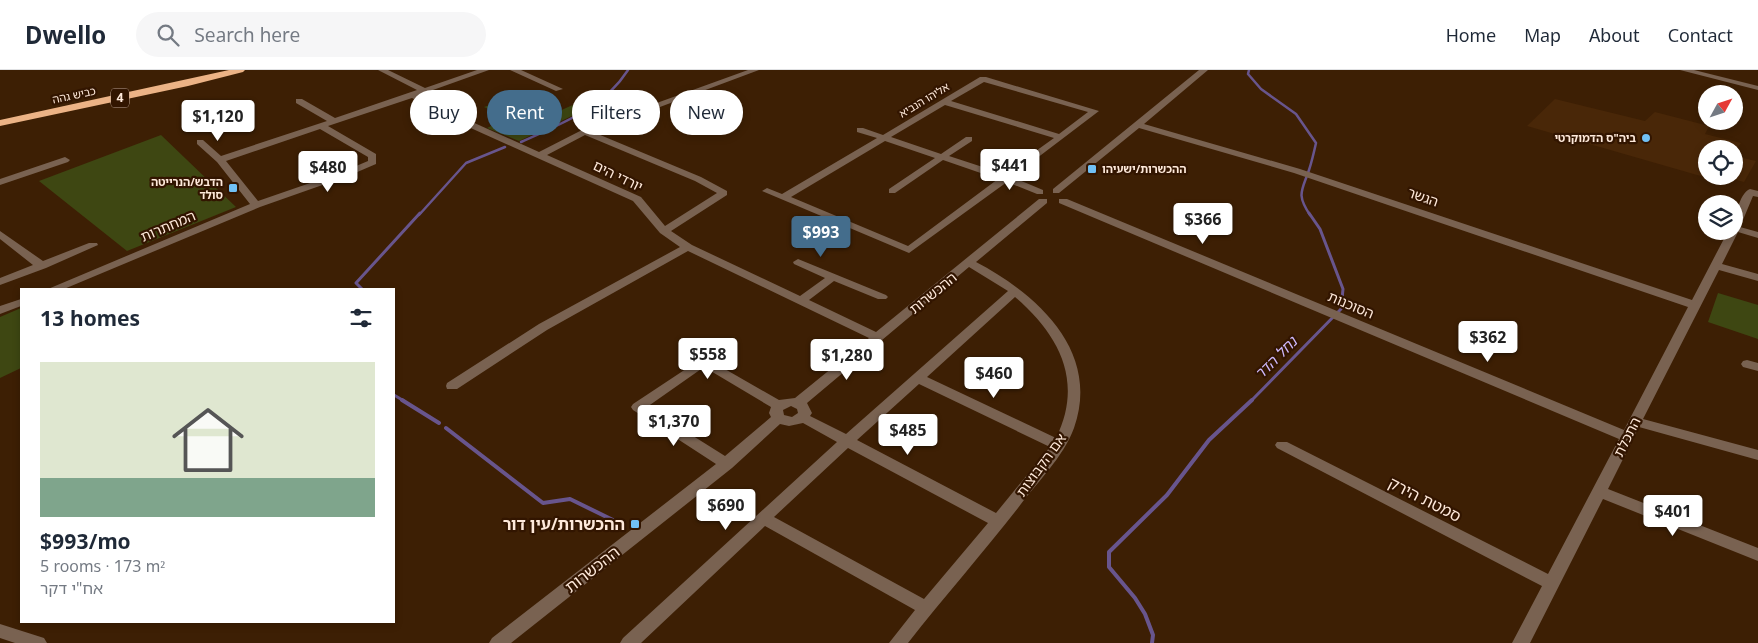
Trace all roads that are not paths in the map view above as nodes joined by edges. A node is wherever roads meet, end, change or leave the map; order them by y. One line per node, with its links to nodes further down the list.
1 (199, 70): 17 (highway, כביש גהה / 4)
2 (240, 70): 19 (highway, כביש גהה / 4)
3 (382, 70): 11 (street)
4 (485, 70): 12 (street)
5 (514, 70): 10 (street)
6 (755, 70): 16 (street)
7 (1204, 70): 20 (street)
8 (1684, 70): 9 (street)
9 (1758, 88)
10 (558, 89)
11 (423, 90)
12 (428, 90)
13 (410, 97): 18 (street)
14 (299, 100): 18 (street)
15 (945, 102): 26 (street); 26 (street, אליהו הנביא); 27 (street, אליהו הנביא)
16 (660, 105)
17 (0, 112)
18 (336, 122): 21 (street)
19 (0, 123)
20 (1139, 125): 38 (street); 64 (street, הגשר)
21 (322, 126): 33 (street); 43 (street, המחתרות)
22 (477, 127): 30 (street, יורדי הים)
23 (860, 130): 27 (street)
24 (579, 135): 30 (street)
25 (592, 135): 45 (street)
26 (1061, 137): 34 (street, אליהו הנביא)
27 (884, 138): 31 (street); 41 (street, אליהו הנביא)
28 (969, 139): 31 (street)
29 (200, 142): 33 (street)
30 (540, 155): 45 (street, יורדי הים)
31 (942, 157): 34 (street); 37 (street)
32 (65, 160): 35 (street)
33 (220, 160): 43 (street)
34 (1006, 178): 40 (street); 41 (street, אליהו הנביא)
35 (0, 182)
36 (767, 191): 41 (street)
37 (892, 191)
38 (1056, 191): 40 (street); 42 (street)
39 (1754, 193): 44 (street, התכלת)
40 (1042, 196): 42 (street); 53 (street, ההכשרות)
41 (784, 197)
42 (1063, 200): 72 (street, הסוכנות)
43 (256, 205): 59 (street, המחתרות)
44 (1743, 213)
45 (664, 231): 51 (street, יורדי הים)
46 (1743, 232): 48 (street)
47 (0, 234): 55 (street)
48 (1758, 235)
49 (1729, 240): 54 (street, התכלת)
50 (93, 245): 55 (street)
51 (688, 247): 62 (street, יורדי הים); 68 (street)
52 (798, 262): 56 (street)
53 (969, 264): 60 (street, אם הקבוצות); 66 (street, ההכשרות)
54 (1715, 265): 57 (street); 64 (street, התכלת)
55 (42, 266): 58 (street)
56 (833, 277): 61 (street); 62 (street)
57 (1758, 278)
58 (0, 282)
59 (56, 288)
60 (1015, 291): 67 (street); 74 (street, אם הקבוצות)
61 (882, 297)
62 (802, 300): 66 (street, יורדי הים)
63 (20, 302): 65 (street)
64 (1695, 305): 71 (street, התכלת)
65 (0, 310)
66 (879, 338): 69 (street, ההכשרות)
67 (918, 378): 73 (street); 74 (street)
68 (452, 386)
69 (800, 410): 70 (street); 70 (street); 73 (street)
70 (779, 412): 77 (street, ההכשרות); 77 (street)
71 (1635, 421): 72 (street, התכלת); 76 (street)
72 (1628, 436): 78 (street, התכלת)
73 (848, 440): 79 (street); 80 (street)
74 (1059, 445): 80 (street, אם הקבוצות)
75 (1282, 445): 82 (street, סמטת הירק)
76 (1758, 455)
77 (726, 464): 86 (street, ההכשרות)
78 (1600, 491): 81 (street); 82 (street, התכלת)
79 (763, 518): 83 (street); 87 (street)
80 (999, 522): 83 (street, אם הקבוצות)
81 (1758, 555)
82 (1552, 584): 89 (street, התכלת)
83 (926, 608): 88 (street, אם הקבוצות)
84 (0, 631): 85 (street)
85 (38, 643)
86 (498, 643)
87 (629, 643)
88 (898, 643)
89 (1521, 643)

